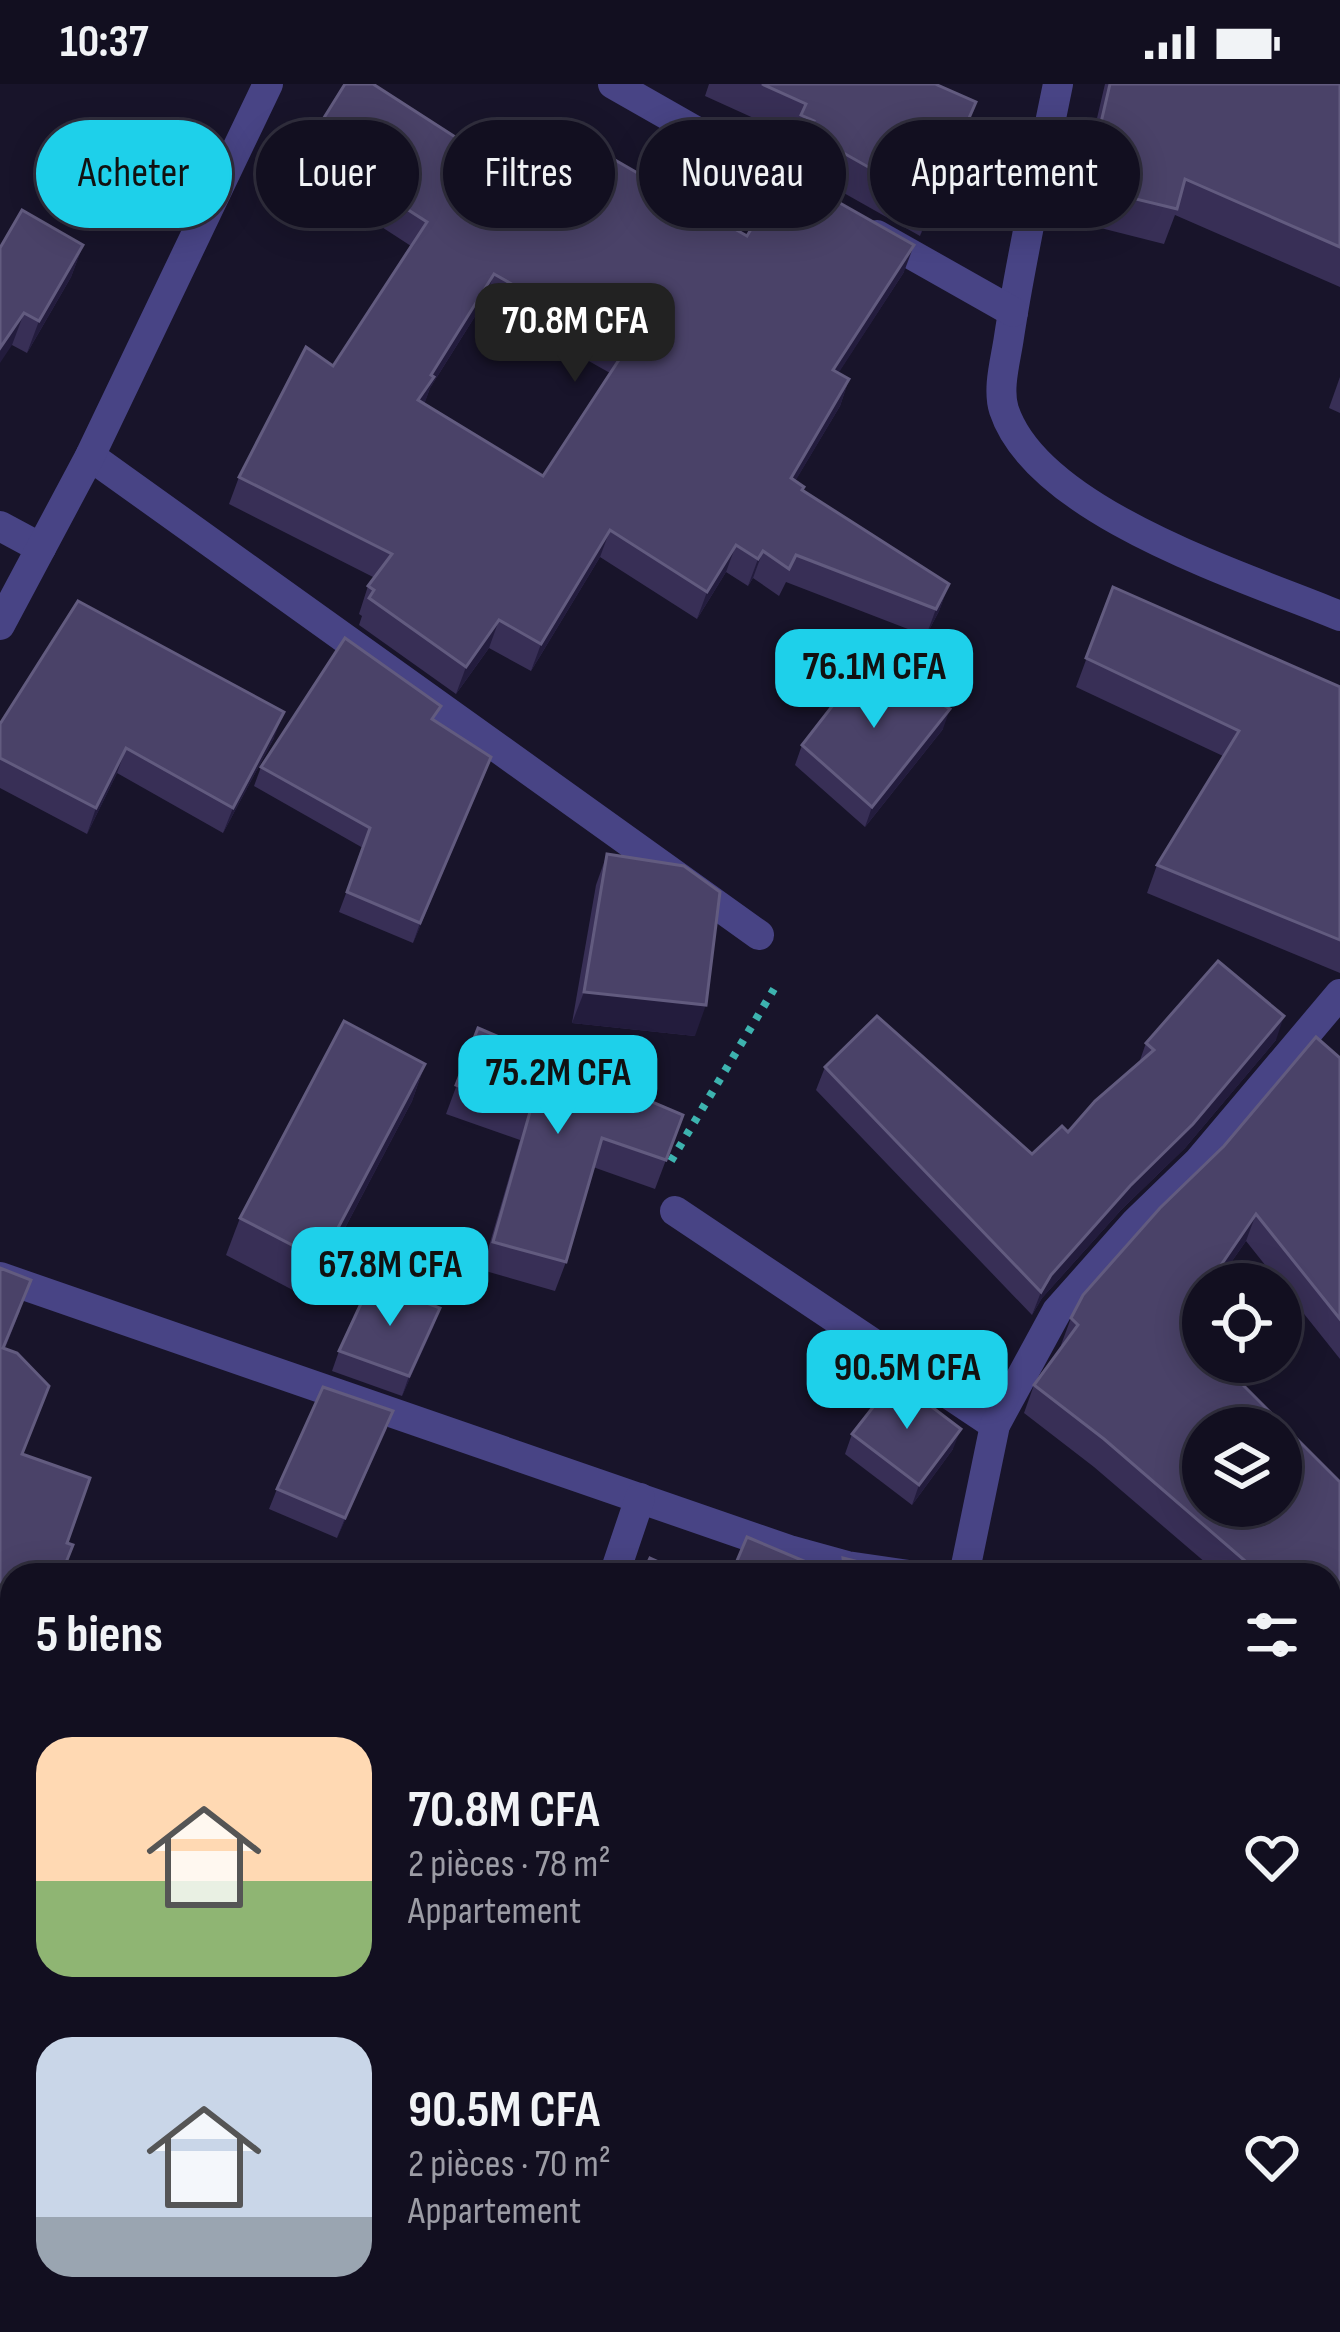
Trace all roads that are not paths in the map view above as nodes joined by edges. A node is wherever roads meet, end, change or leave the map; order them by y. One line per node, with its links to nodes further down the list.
1 (268, 84): 5 (street)
2 (613, 84): 4 (street)
3 (1058, 84): 4 (street)
4 (1013, 312): 8 (street)
5 (90, 456): 7 (street); 10 (street)
6 (0, 526): 7 (street)
7 (41, 548): 9 (street)
8 (1340, 616)
9 (0, 625)
10 (759, 935)
11 (1340, 994): 14 (street)
12 (675, 1211): 14 (street)
13 (0, 1277): 15 (street)
14 (995, 1425): 18 (street)
15 (640, 1498): 16 (street); 17 (street)
16 (618, 1563)
17 (839, 1563)
18 (966, 1563)

